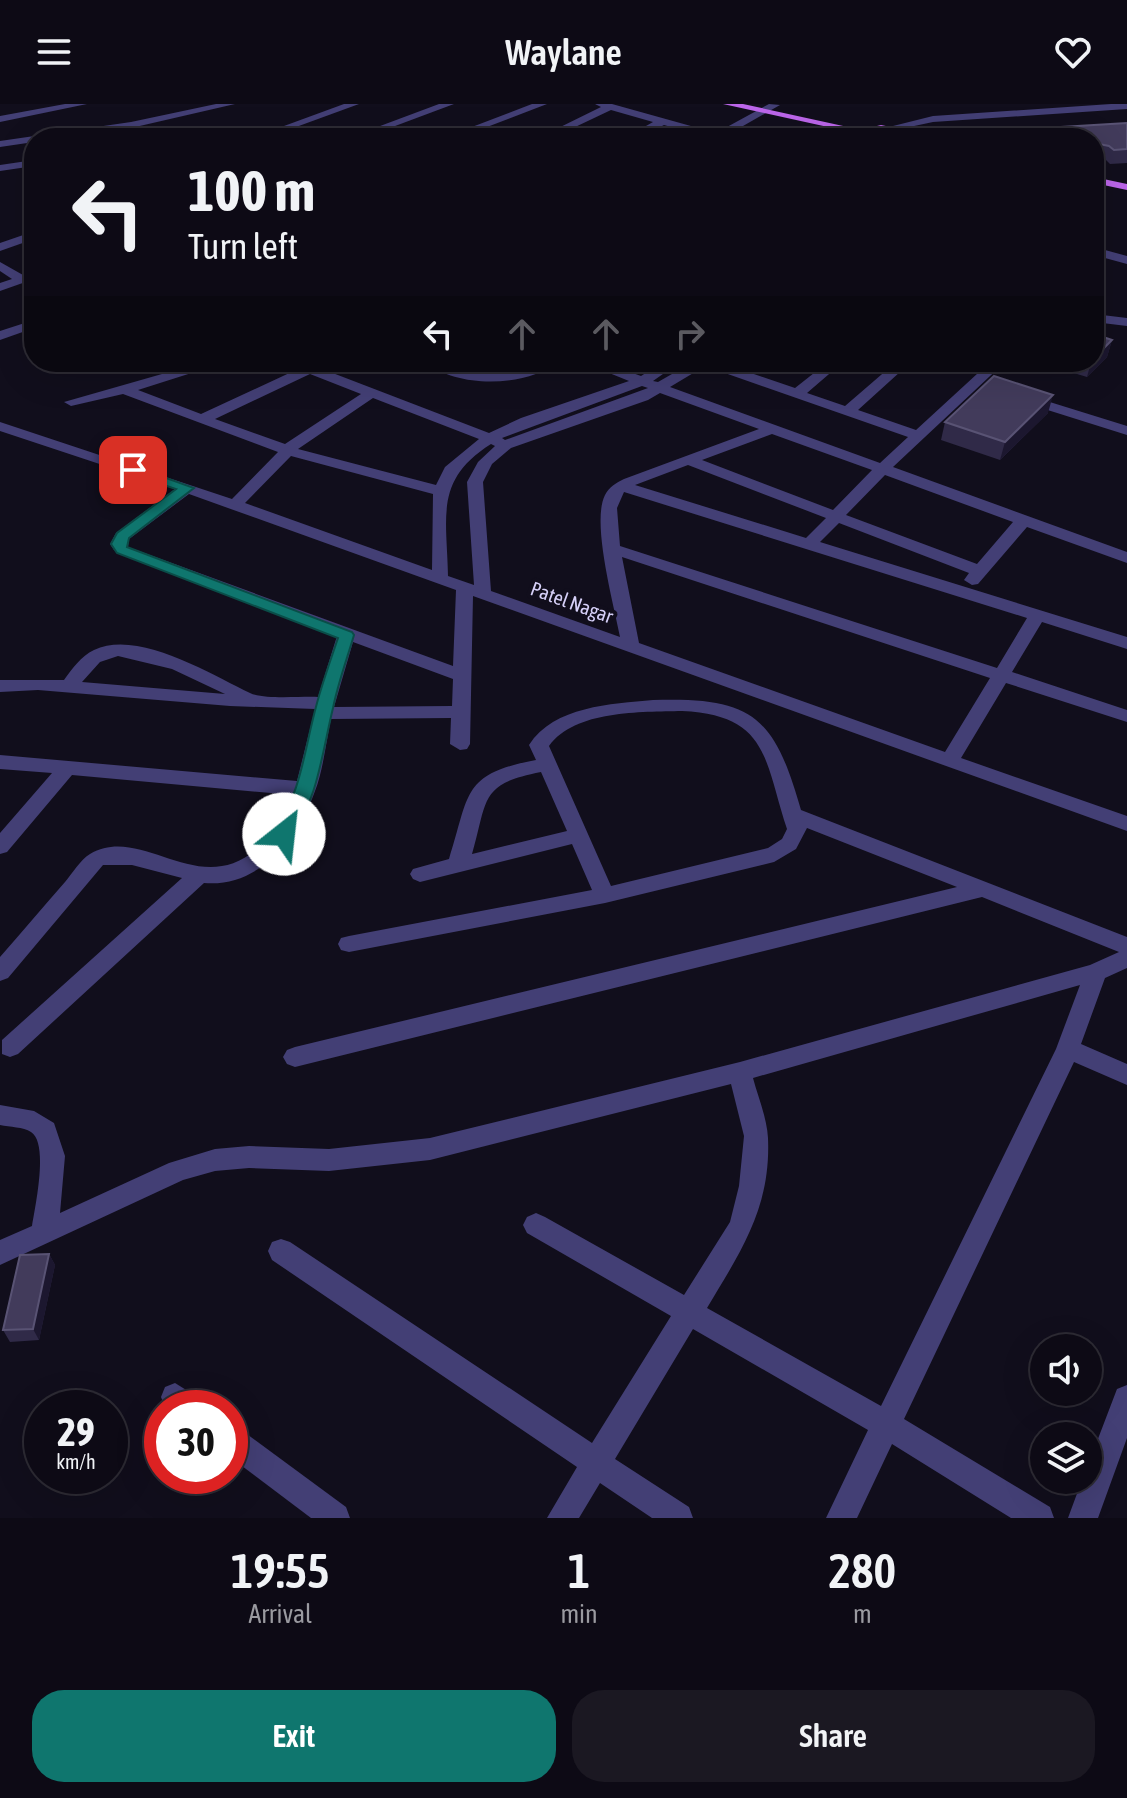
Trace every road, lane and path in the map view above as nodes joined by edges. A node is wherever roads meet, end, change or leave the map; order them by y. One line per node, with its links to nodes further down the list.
1 (82, 104): 10 (street)
2 (230, 104): 15 (street)
3 (354, 104): 18 (street)
4 (449, 104): 19 (street)
5 (507, 104): 12 (street)
6 (542, 104): 12 (street)
7 (728, 104): 11 (main road)
8 (605, 106): 14 (street); 21 (street)
9 (1127, 106): 26 (street)
10 (47, 107): 13 (street)
11 (769, 107): 24 (street); 25 (main road)
12 (525, 110): 20 (street)
13 (0, 119)
14 (663, 121): 22 (street); 23 (street)
15 (131, 125): 16 (street); 17 (street)
16 (109, 128)
17 (131, 128)
18 (285, 128)
19 (381, 128)
20 (476, 128)
21 (562, 128)
22 (649, 128)
23 (686, 128)
24 (732, 128)
25 (866, 128)
26 (907, 128)
27 (24, 140): 28 (street)
28 (0, 144)
29 (24, 164): 30 (street)
30 (0, 168)
31 (1104, 174): 32 (main road)
32 (1127, 179)
33 (1104, 182): 34 (main road)
34 (1127, 187)
35 (24, 236): 36 (street)
36 (0, 247)
37 (1104, 254): 38 (street)
38 (1127, 260)
39 (0, 266): 40 (street)
40 (24, 275)
41 (24, 279): 42 (street)
42 (0, 287)
43 (1104, 319): 44 (street)
44 (1127, 322)
45 (24, 331): 46 (street)
46 (0, 336)
47 (185, 372): 61 (street)
48 (303, 372): 67 (street)
49 (317, 372): 62 (street)
50 (469, 372): 51 (street)
51 (517, 372)
52 (620, 372): 59 (street)
53 (657, 372): 59 (street)
54 (689, 372): 60 (street)
55 (734, 372): 64 (street)
56 (824, 372): 64 (street)
57 (893, 372): 66 (street)
58 (991, 372): 71 (street)
59 (644, 380): 60 (street); 72 (street)
60 (664, 388): 69 (street); 73 (street)
61 (124, 390): 65 (street); 67 (street)
62 (373, 392): 72 (street); 74 (street)
63 (1006, 392): 70 (street)
64 (798, 393): 66 (street)
65 (71, 402)
66 (848, 411): 71 (street)
67 (199, 420): 74 (street)
68 (0, 426): 78 (street, Patel Nagar)
69 (772, 429): 75 (street); 76 (street)
70 (1127, 431)
71 (918, 436): 76 (street)
72 (489, 437): 73 (street); 79 (street)
73 (506, 445): 88 (street)
74 (289, 451): 79 (street); 80 (street)
75 (688, 460): 77 (street); 81 (street)
76 (881, 470): 81 (street); 82 (street)
77 (621, 486): 83 (street); 84 (street)
78 (187, 488): 80 (street, Patel Nagar); 91 (street)
79 (441, 491): 87 (street)
80 (234, 505): 87 (street, Patel Nagar)
81 (835, 517): 83 (street); 86 (street)
82 (1023, 521): 85 (street); 86 (street)
83 (808, 545): 89 (street)
84 (612, 549): 93 (street); 94 (street)
85 (1127, 558)
86 (980, 571): 89 (street)
87 (440, 578): 88 (street, Patel Nagar)
88 (474, 590): 93 (street, Patel Nagar); 95 (street)
89 (962, 593): 90 (street)
90 (1037, 616): 92 (street); 94 (street)
91 (346, 635): 95 (street); 100 (street)
92 (1127, 643)
93 (631, 646): 98 (street, Patel Nagar)
94 (1001, 675): 103 (street); 105 (street)
95 (462, 676): 101 (street)
96 (0, 686): 97 (street)
97 (69, 686): 99 (street); 99 (street)
98 (747, 688): 102 (street); 105 (street, Patel Nagar)
99 (247, 700): 100 (street)
100 (324, 708): 101 (street); 109 (street)
101 (461, 712): 104 (street)
102 (732, 713): 107 (street); 110 (street)
103 (1127, 716)
104 (460, 744)
105 (950, 760): 111 (street, Patel Nagar)
106 (0, 762): 108 (street)
107 (547, 764): 112 (street); 114 (street)
108 (67, 768): 109 (street); 113 (street)
109 (307, 789): 116 (street)
110 (792, 814): 117 (street); 118 (street)
111 (1127, 824)
112 (579, 835): 114 (street); 118 (street)
113 (0, 847)
114 (458, 865): 115 (street)
115 (420, 874)
116 (199, 875): 122 (street); 124 (street)
117 (983, 889): 120 (street); 126 (street)
118 (605, 895): 119 (street)
119 (349, 944)
120 (1127, 946)
121 (1127, 958): 123 (street)
122 (0, 972)
123 (1096, 972): 125 (street); 127 (street)
124 (10, 1047)
125 (1068, 1049): 128 (street); 136 (street)
126 (295, 1057)
127 (740, 1072): 131 (street); 134 (street)
128 (1127, 1075)
129 (0, 1115): 131 (street)
130 (536, 1225): 134 (street)
131 (44, 1232): 133 (street)
132 (281, 1251): 138 (street)
133 (0, 1253)
134 (688, 1313): 136 (street); 138 (street)
135 (1127, 1399): 144 (street)
136 (887, 1425): 142 (street); 143 (street)
137 (248, 1453): 139 (street)
138 (596, 1463): 140 (street); 141 (street)
139 (335, 1518)
140 (562, 1518)
141 (678, 1518)
142 (841, 1518)
143 (1039, 1518)
144 (1083, 1518)

